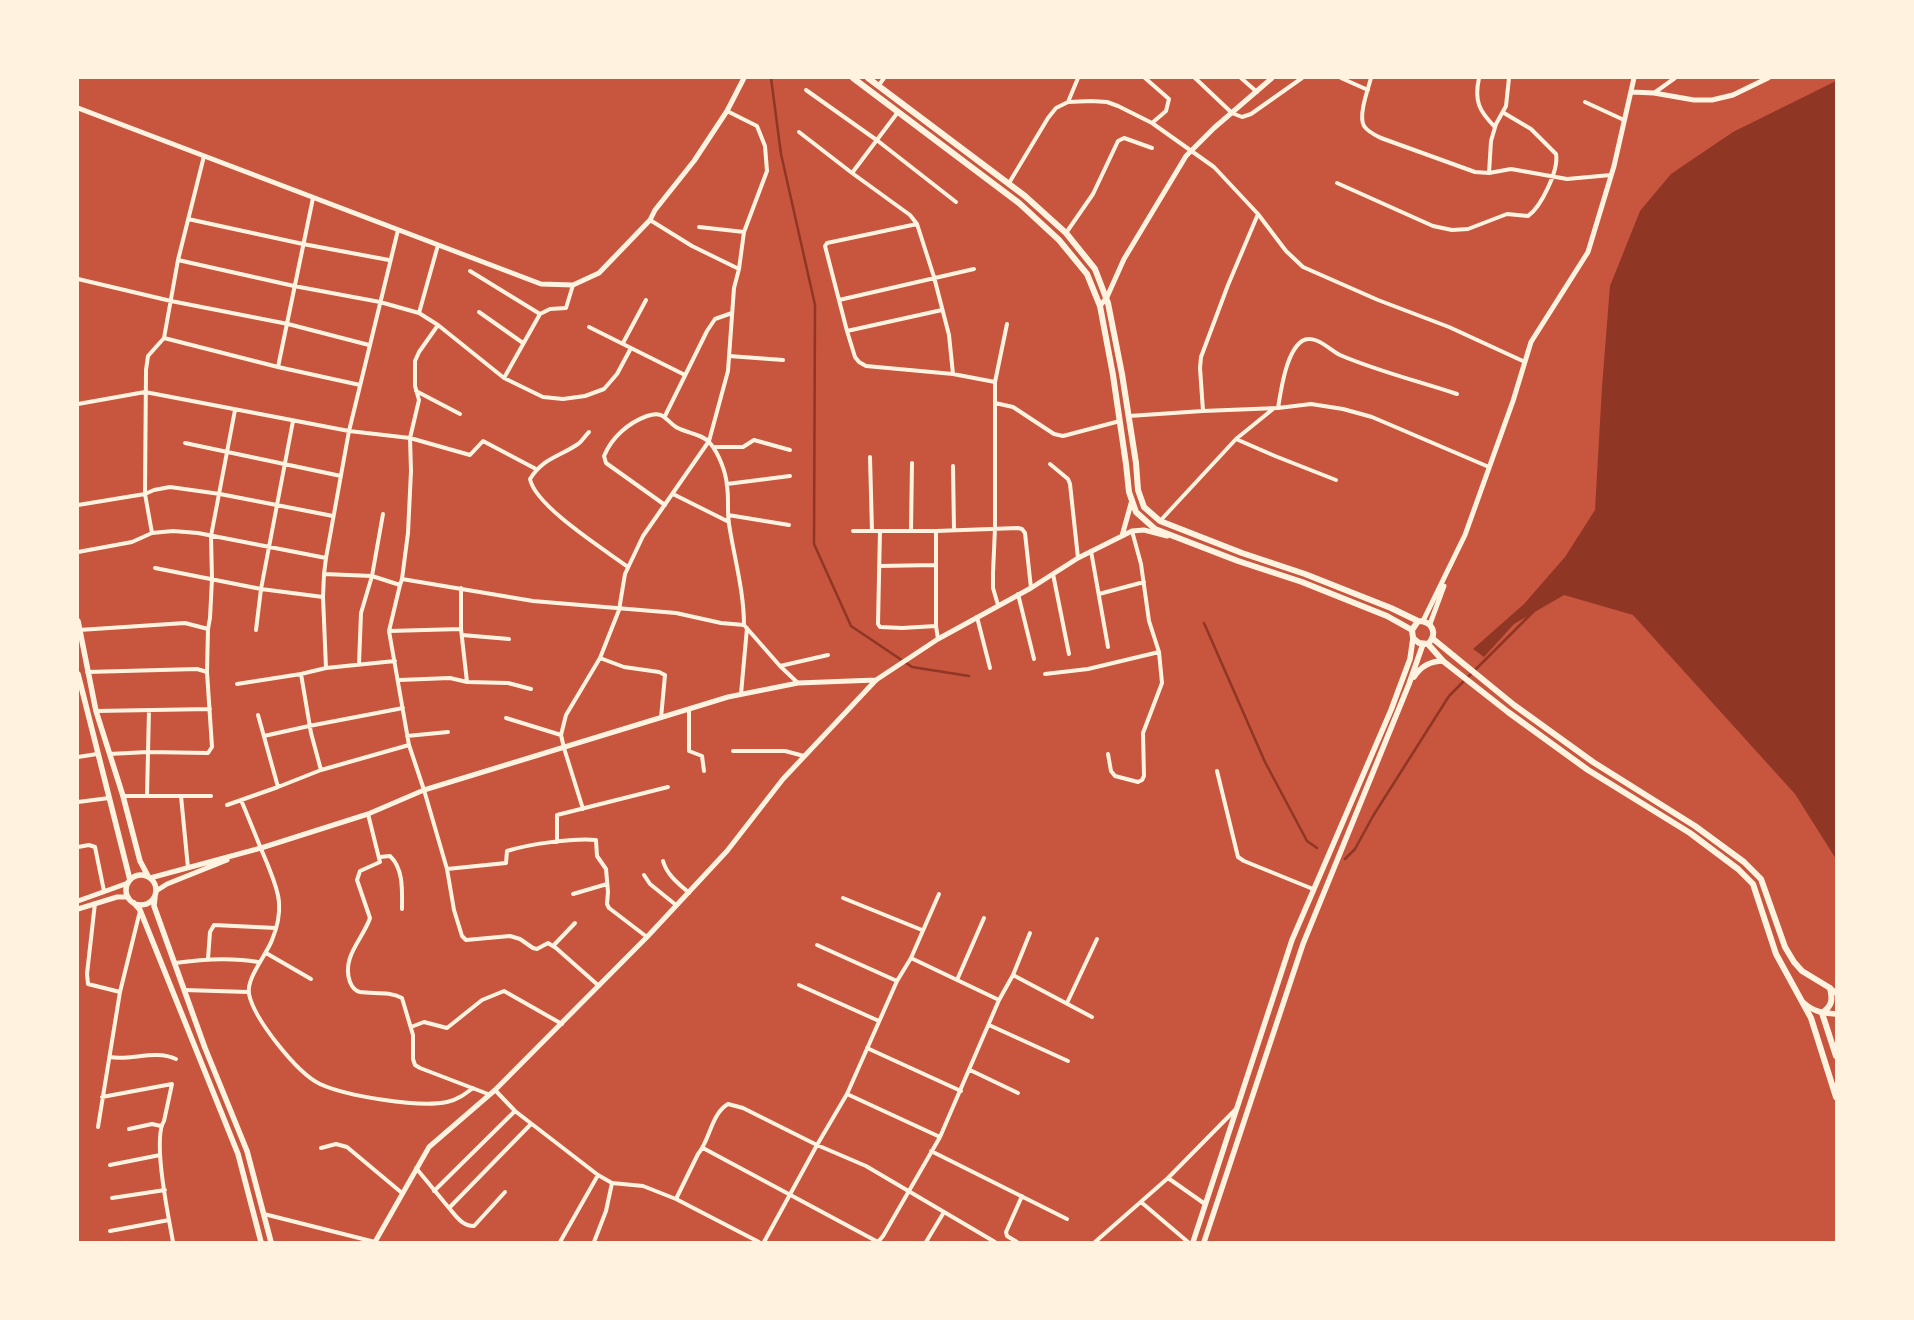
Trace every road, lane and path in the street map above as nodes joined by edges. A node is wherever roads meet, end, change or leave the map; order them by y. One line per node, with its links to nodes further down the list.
1 (744, 78): 27 (street)
2 (853, 78): 28 (main road)
3 (868, 78): 18 (main road)
4 (884, 78): 18 (street)
5 (1078, 78): 24 (street)
6 (1145, 78): 32 (street)
7 (1195, 78): 29 (street)
8 (1241, 78): 21 (street)
9 (1272, 78): 21 (street)
10 (1302, 78): 29 (street)
11 (1341, 78): 20 (street)
12 (1371, 78): 20 (street)
13 (1478, 78): 33 (street)
14 (1510, 78): 30 (street)
15 (1634, 78): 22 (street)
16 (1675, 78): 23 (street)
17 (1768, 78): 23 (street)
18 (879, 86): 43 (main road)
19 (806, 90): 35 (street)
20 (1368, 90): 40 (street)
21 (1257, 92): 29 (street)
22 (1631, 92): 23 (street); 31 (street)
23 (1654, 93)
24 (1068, 102): 32 (street); 43 (street)
25 (1585, 102): 31 (street)
26 (78, 108): 38 (street)
27 (727, 111): 49 (street); 53 (street)
28 (898, 112): 35 (street); 71 (main road)
29 (1232, 113): 37 (street)
30 (1504, 113): 33 (street); 42 (street)
31 (1624, 120): 41 (street)
32 (1152, 123): 37 (street)
33 (1495, 127): 40 (street)
34 (799, 132): 39 (street)
35 (878, 141): 39 (street); 46 (street)
36 (1152, 148): 54 (street)
37 (1190, 151): 47 (street); 66 (street)
38 (204, 156): 45 (street); 48 (street)
39 (852, 173): 50 (street)
40 (1489, 173): 42 (street)
41 (1611, 175): 42 (street); 89 (street)
42 (1553, 178): 44 (street)
43 (1009, 183): 54 (main road)
44 (1337, 183)
45 (313, 198): 52 (street); 55 (street)
46 (956, 202)
47 (1258, 214): 89 (street); 104 (street)
48 (188, 219): 55 (street); 57 (street)
49 (650, 220): 59 (street); 64 (street)
50 (917, 224): 62 (street); 68 (street)
51 (699, 227): 53 (street)
52 (398, 230): 56 (street); 58 (street)
53 (744, 232): 59 (street)
54 (1066, 233): 66 (main road)
55 (302, 244): 58 (street); 65 (street)
56 (438, 245): 64 (street); 74 (street)
57 (178, 260): 65 (street); 69 (street)
58 (389, 260): 70 (street)
59 (739, 269): 75 (street)
60 (974, 269): 62 (street)
61 (470, 271): 76 (street)
62 (934, 276): 68 (street); 72 (street)
63 (78, 279): 69 (street)
64 (573, 285): 76 (street)
65 (294, 286): 70 (street); 77 (street)
66 (1107, 296): 71 (street); 107 (main road)
67 (646, 300): 84 (street)
68 (839, 300): 81 (street)
69 (171, 301): 77 (street); 82 (street)
70 (380, 302): 74 (street); 85 (street)
71 (1100, 306): 109 (main road)
72 (942, 310): 81 (street); 91 (street)
73 (479, 312): 83 (street)
74 (419, 313): 79 (street)
75 (732, 313): 87 (street); 92 (street)
76 (540, 314): 83 (street)
77 (288, 324): 85 (street); 90 (street)
78 (1007, 324): 94 (street)
79 (438, 325): 93 (street); 96 (street)
80 (589, 326): 84 (street)
81 (847, 330): 91 (street)
82 (164, 338): 90 (street); 97 (street)
83 (523, 343): 93 (street)
84 (623, 343): 86 (street)
85 (369, 345): 95 (street)
86 (631, 348): 92 (street); 93 (street)
87 (729, 356): 88 (street); 114 (street)
88 (783, 360)
89 (1525, 362): 124 (street)
90 (278, 367): 95 (street)
91 (952, 374): 94 (street)
92 (685, 376): 106 (street)
93 (504, 378)
94 (995, 382): 100 (street)
95 (360, 385): 110 (street)
96 (416, 391): 105 (street); 112 (street)
97 (145, 392): 99 (street); 103 (street); 130 (street)
98 (1457, 394): 101 (street)
99 (78, 404)
100 (995, 404): 109 (street); 143 (street)
101 (1278, 408): 102 (street); 124 (street)
102 (1273, 409): 104 (street); 113 (street)
103 (235, 410): 108 (street); 118 (street)
104 (1203, 411): 107 (street)
105 (460, 414)
106 (665, 416): 114 (street); 135 (street)
107 (1128, 416): 140 (main road)
108 (293, 421): 110 (street); 122 (street)
109 (1120, 421): 133 (main road)
110 (349, 431): 112 (street); 126 (street)
111 (589, 432): 125 (street)
112 (410, 438): 125 (street); 169 (street)
113 (1236, 439): 128 (street); 140 (street)
114 (709, 441): 116 (street); 132 (street)
115 (185, 443): 118 (street)
116 (713, 447): 117 (street); 129 (street)
117 (790, 450)
118 (227, 452): 122 (street); 131 (street)
119 (870, 457): 146 (street)
120 (912, 464): 148 (street)
121 (1050, 464): 160 (street)
122 (284, 465): 126 (street); 136 (street)
123 (953, 466): 144 (street)
124 (1489, 468): 152 (street)
125 (536, 469): 163 (street)
126 (341, 476): 138 (street)
127 (790, 476): 129 (street)
128 (1336, 480)
129 (727, 484): 139 (street)
130 (145, 494): 131 (street); 134 (street); 151 (street)
131 (220, 494): 136 (street); 153 (street)
132 (673, 494): 135 (street); 141 (street)
133 (1132, 500): 154 (street); 155 (main road)
134 (78, 505)
135 (666, 505): 163 (street)
136 (276, 506): 138 (street); 156 (street)
137 (382, 514): 167 (street)
138 (333, 516): 159 (street)
139 (728, 516): 141 (street); 142 (street)
140 (1160, 521): 182 (main road)
141 (728, 522): 185 (street)
142 (789, 525)
143 (995, 528): 144 (street); 173 (street); 178 (street)
144 (954, 530): 149 (street)
145 (853, 531): 146 (street)
146 (872, 531): 147 (street)
147 (880, 531): 148 (street); 162 (street)
148 (911, 531): 149 (street)
149 (936, 531): 161 (street)
150 (1132, 531): 154 (street); 155 (street); 170 (street)
151 (152, 533): 153 (street); 158 (street)
152 (1465, 535): 182 (street); 183 (street)
153 (211, 536): 156 (street); 168 (street)
154 (1122, 536): 157 (street)
155 (1185, 541): 190 (main road)
156 (268, 548): 159 (street); 174 (street)
157 (1091, 551): 160 (street); 176 (street)
158 (78, 552)
159 (326, 558): 165 (street)
160 (1078, 558): 166 (street)
161 (935, 565): 162 (street); 184 (street)
162 (879, 566): 184 (street)
163 (628, 567): 179 (street)
164 (155, 568): 168 (street)
165 (324, 574): 167 (street); 177 (street)
166 (1053, 574): 173 (street); 200 (street)
167 (372, 576): 171 (street); 206 (street)
168 (212, 580): 174 (street); 186 (street)
169 (402, 580): 171 (street); 172 (street)
170 (1144, 582): 176 (street); 199 (street)
171 (400, 585): 191 (street)
172 (462, 588): 179 (street); 187 (street)
173 (1031, 588): 175 (street)
174 (260, 589): 177 (street); 189 (street)
175 (1018, 594): 178 (street); 203 (street)
176 (1098, 594): 198 (street)
177 (323, 597): 208 (street)
178 (998, 605): 180 (street)
179 (619, 610): 185 (street); 202 (street)
180 (977, 617): 196 (street); 209 (street)
181 (78, 621): 188 (main road)
182 (1420, 621): 183 (main road); 190 (main road)
183 (1430, 624): 194 (main road)
184 (936, 626): 196 (street)
185 (746, 627): 207 (street); 222 (street)
186 (208, 629): 188 (street); 211 (street)
187 (461, 629): 191 (street); 192 (street)
188 (79, 630): 210 (main road)
189 (256, 630)
190 (1412, 630): 193 (main road)
191 (389, 632): 204 (street)
192 (462, 635): 195 (street); 217 (street)
193 (1413, 638): 197 (main road); 273 (main road)
194 (1432, 638): 197 (main road); 308 (main road)
195 (509, 639)
196 (938, 639): 216 (street)
197 (1425, 644): 205 (main road); 220 (main road)
198 (1108, 647)
199 (1159, 652): 214 (street); 242 (street)
200 (1069, 654)
201 (828, 655): 207 (street)
202 (600, 658): 230 (street); 233 (street)
203 (1034, 660)
204 (394, 661): 206 (street); 215 (street)
205 (1443, 661): 220 (main road); 314 (main road)
206 (359, 664): 208 (street)
207 (780, 666): 218 (street)
208 (326, 668): 213 (street)
209 (990, 668)
210 (87, 672): 211 (street); 227 (main road)
211 (207, 672): 224 (street)
212 (78, 674): 240 (main road)
213 (301, 674): 219 (street); 231 (street)
214 (1045, 674)
215 (399, 680): 217 (street); 223 (street)
216 (876, 680): 218 (street); 243 (street)
217 (467, 682): 221 (street)
218 (798, 683): 222 (street)
219 (236, 684)
220 (1409, 684): 386 (main road)
221 (531, 689)
222 (741, 694): 225 (street)
223 (403, 708): 231 (street); 235 (street)
224 (210, 709): 226 (street); 239 (street)
225 (689, 709): 230 (street); 246 (street)
226 (149, 710): 227 (street); 239 (street)
227 (96, 711): 241 (main road)
228 (258, 715): 234 (street)
229 (506, 718): 233 (street)
230 (661, 718): 237 (street)
231 (310, 726): 234 (street); 245 (street)
232 (448, 732): 235 (street)
233 (561, 735): 237 (street)
234 (264, 736): 249 (street)
235 (407, 736): 236 (street)
236 (409, 745): 245 (street); 250 (street)
237 (564, 748): 250 (street); 259 (street)
238 (732, 751): 243 (street)
239 (148, 752): 241 (street); 252 (street)
240 (97, 754): 244 (street); 255 (main road)
241 (109, 754): 251 (main road)
242 (1108, 754)
243 (804, 756): 275 (street)
244 (78, 757)
245 (321, 770): 249 (street)
246 (704, 771)
247 (1217, 771): 273 (street)
248 (668, 786): 259 (street)
249 (278, 787): 256 (street)
250 (424, 790): 260 (street); 268 (street)
251 (123, 796): 252 (street); 270 (main road)
252 (147, 796): 253 (street)
253 (181, 796): 254 (street); 267 (street)
254 (211, 796)
255 (109, 798): 257 (street); 271 (main road)
256 (241, 800): 258 (street); 263 (street)
257 (78, 802)
258 (227, 805)
259 (583, 808): 261 (street)
260 (368, 814): 263 (street); 265 (street)
261 (557, 842): 268 (street); 272 (street)
262 (78, 847): 274 (street)
263 (261, 848): 264 (street); 290 (street)
264 (253, 850): 267 (street); 276 (street)
265 (380, 857): 286 (street); 322 (street)
266 (664, 861): 275 (street)
267 (188, 868): 270 (street)
268 (447, 869): 296 (street)
269 (644, 875): 284 (street)
270 (149, 877): 271 (main road); 276 (main road)
271 (129, 882): 274 (street); 279 (main road)
272 (607, 884): 277 (street); 293 (street)
273 (1313, 889): 337 (main road)
274 (104, 891): 281 (street)
275 (688, 893): 284 (street)
276 (156, 894): 283 (main road); 301 (main road)
277 (573, 894)
278 (939, 894): 291 (street)
279 (128, 897): 282 (street); 283 (main road)
280 (843, 898): 291 (street)
281 (78, 901)
282 (95, 903): 285 (street); 310 (street)
283 (134, 903): 287 (main road)
284 (676, 905): 293 (street)
285 (78, 909)
286 (402, 909)
287 (140, 910): 310 (street); 372 (main road)
288 (984, 918): 304 (street)
289 (575, 923): 296 (street)
290 (276, 928): 297 (street); 299 (street)
291 (922, 930): 298 (street)
292 (1030, 933): 302 (street)
293 (648, 937): 307 (street)
294 (1097, 938): 315 (street)
295 (817, 945): 305 (street)
296 (553, 946): 307 (street)
297 (266, 953): 300 (street); 303 (street)
298 (911, 958): 304 (street); 305 (street)
299 (208, 959): 300 (street); 301 (street)
300 (258, 962): 311 (street)
301 (175, 963): 309 (main road)
302 (1013, 975): 313 (street); 315 (street)
303 (311, 979)
304 (957, 980): 313 (street)
305 (897, 981): 319 (street)
306 (799, 985): 319 (street)
307 (599, 986): 320 (street)
308 (1830, 988): 312 (main road); 316 (main road)
309 (184, 990): 311 (street); 367 (main road)
310 (120, 992): 325 (street)
311 (248, 992): 329 (street)
312 (1836, 993)
313 (999, 1000): 321 (street)
314 (1803, 1003): 316 (main road); 336 (main road)
315 (1066, 1004): 318 (street)
316 (1822, 1013): 317 (main road); 324 (main road)
317 (1836, 1014)
318 (1092, 1017)
319 (879, 1021): 323 (street)
320 (562, 1024): 322 (street); 330 (street)
321 (989, 1025): 327 (street); 328 (street)
322 (411, 1027): 329 (street)
323 (868, 1048): 331 (street); 334 (street)
324 (1836, 1056)
325 (110, 1057): 326 (street); 335 (street)
326 (176, 1059)
327 (1068, 1061)
328 (970, 1070): 331 (street); 332 (street)
329 (473, 1088): 333 (street)
330 (495, 1090): 333 (street); 338 (street)
331 (961, 1092): 343 (street)
332 (1018, 1093)
333 (488, 1094): 350 (street)
334 (847, 1094): 343 (street); 344 (street)
335 (102, 1097): 340 (street); 341 (street)
336 (1836, 1097)
337 (1237, 1108): 352 (street); 364 (main road)
338 (515, 1111): 339 (street); 356 (street)
339 (532, 1124): 351 (street); 365 (street)
340 (160, 1126): 342 (street); 348 (street)
341 (98, 1127)
342 (129, 1129)
343 (940, 1137): 347 (street)
344 (817, 1145): 346 (street); 355 (street); 359 (street)
345 (321, 1148): 358 (street)
346 (703, 1148): 359 (street); 362 (street)
347 (931, 1151): 355 (street); 360 (street)
348 (160, 1155): 349 (street); 354 (street)
349 (110, 1165)
350 (416, 1168): 356 (street); 358 (street)
351 (598, 1175): 353 (street); 375 (street)
352 (1168, 1178): 363 (street); 364 (street)
353 (612, 1183): 362 (street); 376 (street)
354 (165, 1190): 361 (street); 369 (street)
355 (909, 1190): 366 (street); 379 (street)
356 (434, 1191): 365 (street)
357 (505, 1192): 365 (street)
358 (402, 1193): 374 (street)
359 (790, 1195): 378 (street); 379 (street)
360 (1022, 1196): 368 (street); 382 (street)
361 (112, 1198)
362 (676, 1199): 377 (street)
363 (1141, 1202): 383 (street); 384 (street)
364 (1205, 1204): 385 (main road)
365 (449, 1208)
366 (944, 1212): 380 (street); 381 (street)
367 (264, 1214): 373 (main road); 374 (street)
368 (1067, 1219)
369 (169, 1220): 370 (street); 371 (street)
370 (110, 1231)
371 (173, 1242)
372 (261, 1242)
373 (271, 1242)
374 (375, 1242)
375 (560, 1242)
376 (594, 1242)
377 (759, 1242)
378 (764, 1242)
379 (878, 1242)
380 (926, 1242)
381 (995, 1242)
382 (1017, 1242)
383 (1095, 1242)
384 (1188, 1242)
385 (1193, 1242)
386 (1204, 1242)

